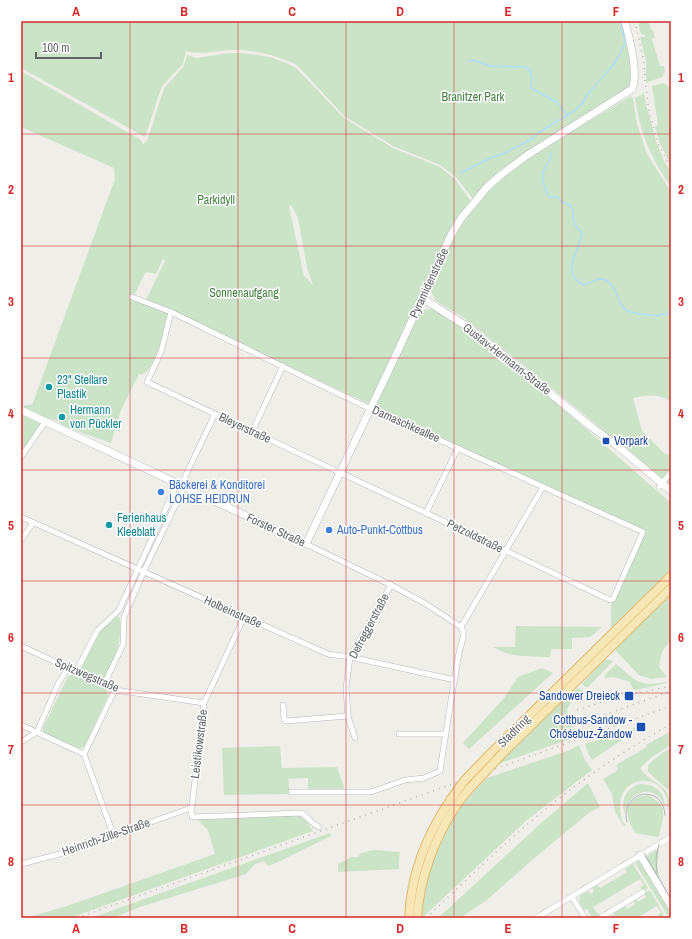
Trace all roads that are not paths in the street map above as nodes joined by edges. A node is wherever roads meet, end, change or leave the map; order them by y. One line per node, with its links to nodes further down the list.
1 (625, 21): 3 (main road, Pyramidenstraße)
2 (132, 297): 4 (street, Damaschkeallee)
3 (422, 298): 6 (main road, Pyramidenstraße); 16 (main road, Gustav-Hermann-Straße)
4 (171, 312): 5 (street, Damaschkeallee); 8 (street, Bleyerstraße)
5 (283, 366): 6 (street, Damaschkeallee); 10 (street)
6 (370, 408): 11 (street, Damaschkeallee); 13 (main road, Pyramidenstraße)
7 (21, 410): 9 (main road, Forster Straße)
8 (215, 414): 10 (street, Bleyerstraße); 15 (street)
9 (45, 422): 12 (street); 15 (main road, Forster Straße)
10 (252, 432): 13 (street, Bleyerstraße)
11 (458, 448): 17 (street, Damaschkeallee); 20 (street)
12 (21, 456)
13 (339, 472): 20 (street, Petzoldstraße); 24 (main road, Pyramidenstraße)
14 (671, 472): 16 (street)
15 (181, 485): 24 (main road, Forster Straße); 26 (street); 27 (street)
16 (661, 485): 18 (main road, Gustav-Hermann-Straße); 19 (main road, Gustav-Hermann-Straße)
17 (543, 487): 25 (street); 31 (street, Damaschkeallee)
18 (671, 491)
19 (671, 497)
20 (426, 513): 25 (street, Petzoldstraße)
21 (21, 517): 22 (street, Holbeinstraße)
22 (33, 523): 23 (street); 26 (street, Holbeinstraße)
23 (21, 540)
24 (306, 544): 29 (street, Forster Straße)
25 (506, 551): 31 (street, Petzoldstraße); 33 (street)
26 (138, 569): 27 (street, Holbeinstraße); 37 (street)
27 (144, 572): 32 (street, Holbeinstraße); 40 (street)
28 (671, 576): 38 (main road, Stadtring)
29 (391, 585): 33 (street, Forster Straße); 35 (street, Defreggerstraße)
30 (671, 588): 38 (main road, Stadtring)
31 (610, 600)
32 (244, 617): 35 (street, Holbeinstraße); 42 (street, Leistikowstraße)
33 (463, 629): 39 (street)
34 (21, 646): 36 (street, Spitzwegstraße)
35 (350, 657): 39 (street, Holbeinstraße); 44 (street, Defreggerstraße)
36 (68, 668): 37 (street, Spitzwegstraße); 46 (street)
37 (77, 670): 40 (street, Spitzwegstraße)
38 (577, 674): 53 (main road, Stadtring, bridge); 53 (main road, Stadtring, bridge)
39 (455, 680): 48 (street)
40 (104, 684): 41 (street, Spitzwegstraße)
41 (115, 690): 42 (street, Spitzwegstraße); 51 (street)
42 (204, 703): 54 (street, Leistikowstraße)
43 (283, 705): 44 (street)
44 (348, 716): 49 (street, Defreggerstraße)
45 (21, 725): 46 (street)
46 (37, 732): 50 (street); 51 (street)
47 (399, 734): 48 (street)
48 (446, 734): 52 (street)
49 (355, 738)
50 (21, 742)
51 (84, 754): 56 (street)
52 (291, 792)
53 (454, 801): 63 (main road, Stadtring); 64 (main road, Stadtring)
54 (191, 808): 55 (street); 56 (street, Heinrich-Zille-Straße)
55 (319, 827)
56 (113, 834): 59 (street, Heinrich-Zille-Straße)
57 (671, 837): 58 (street)
58 (640, 855): 61 (street); 62 (main road)
59 (21, 864)
60 (644, 892): 67 (street)
61 (572, 897): 65 (street); 66 (street)
62 (671, 906)
63 (409, 914)
64 (417, 918)
65 (536, 918)
66 (585, 918)
67 (600, 918)

